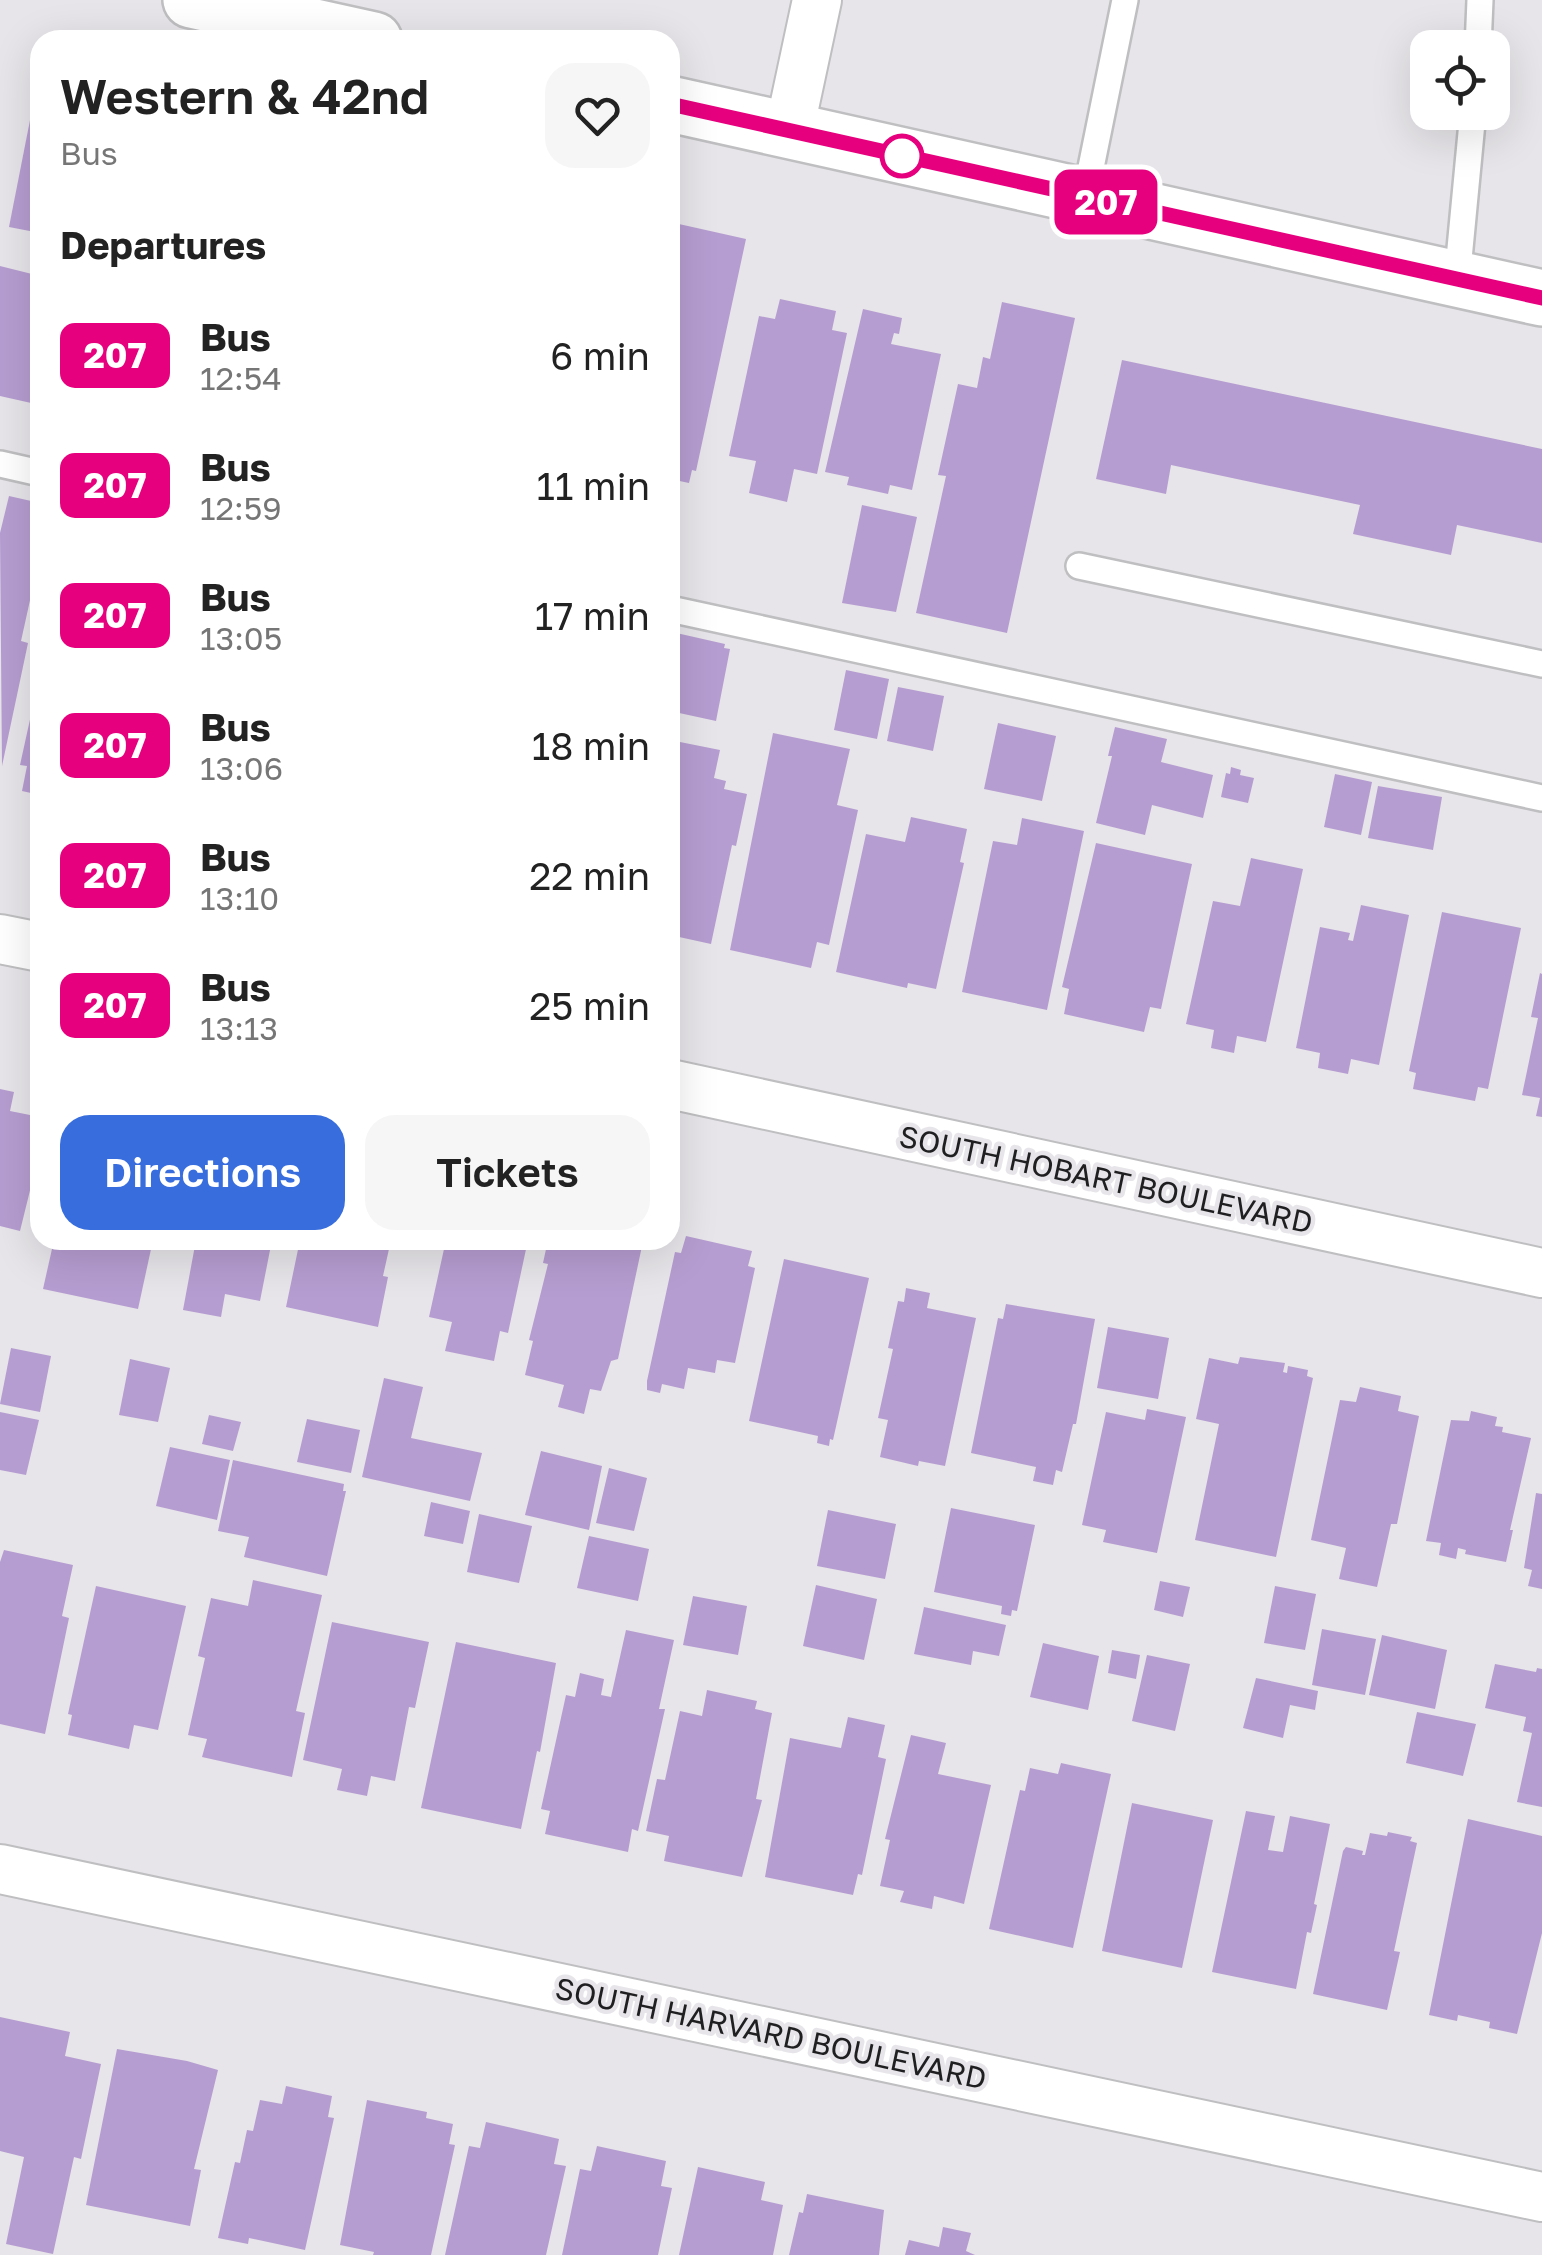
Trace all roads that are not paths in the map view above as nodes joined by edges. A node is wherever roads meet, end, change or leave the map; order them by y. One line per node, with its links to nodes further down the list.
1 (192, 0): 5 (main road)
2 (816, 0): 8 (street)
3 (1125, 0): 10 (lane)
4 (1480, 0): 6 (lane)
5 (328, 30)
6 (1479, 30)
7 (680, 106): 8 (main road)
8 (789, 130): 10 (main road)
9 (1471, 130): 11 (lane)
10 (1085, 197): 11 (main road)
11 (1457, 280): 12 (main road)
12 (1542, 298)
13 (0, 464): 14 (lane)
14 (30, 471)
15 (1079, 566): 17 (lane)
16 (680, 612): 18 (lane)
17 (1542, 664)
18 (1542, 798)
19 (0, 939): 20 (street)
20 (30, 946)
21 (680, 1086): 22 (street, SOUTH HOBART BOULEVARD)
22 (1542, 1273)
23 (0, 1869): 24 (street, SOUTH HARVARD BOULEVARD)
24 (1542, 2196)

